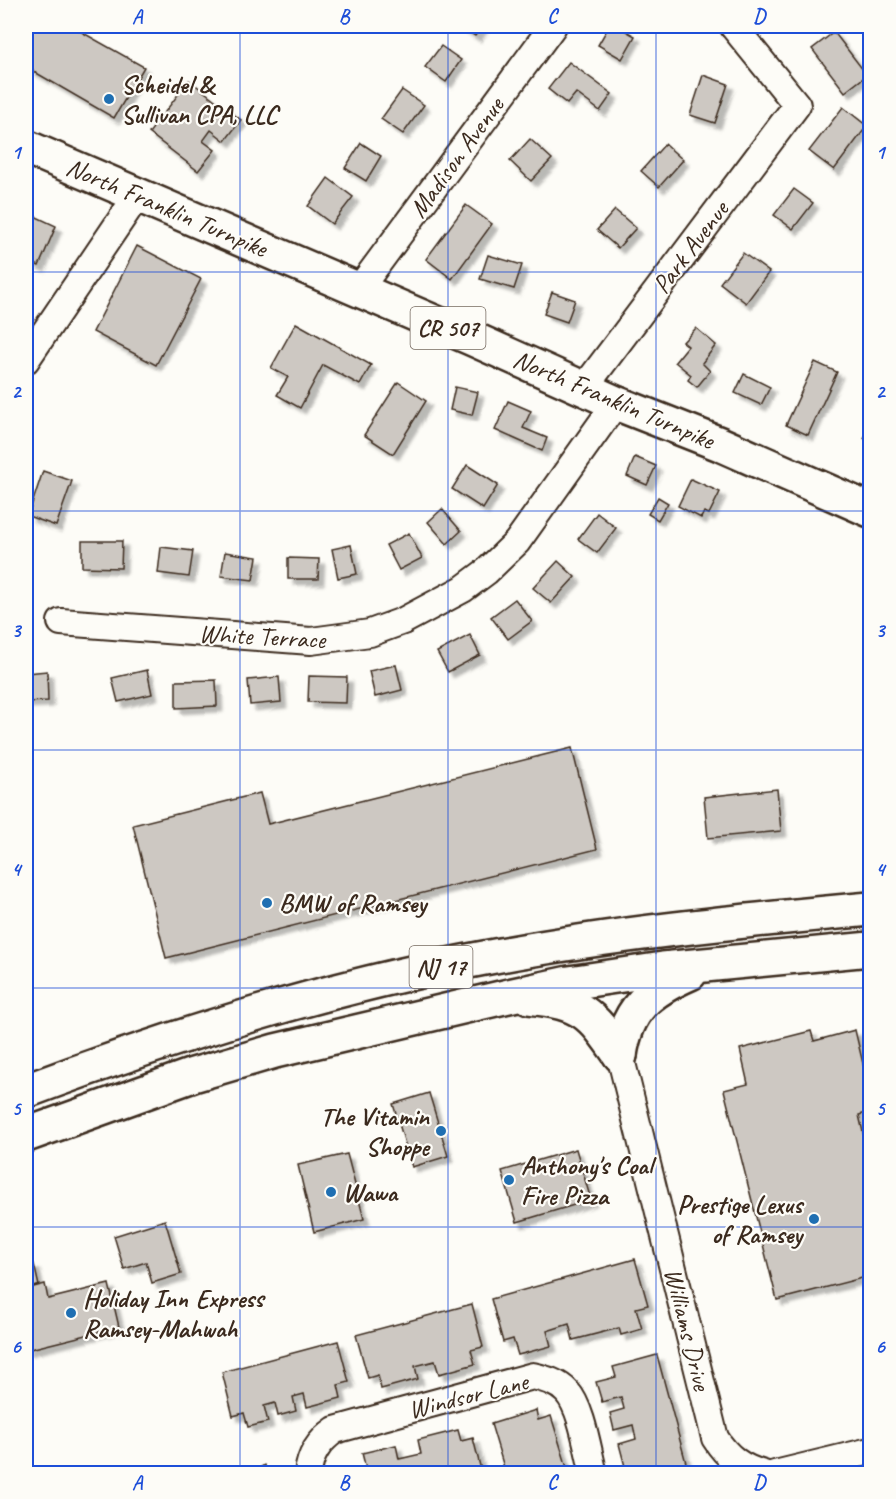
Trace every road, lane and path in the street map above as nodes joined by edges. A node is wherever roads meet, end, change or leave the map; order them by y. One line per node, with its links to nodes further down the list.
1 (553, 26): 5 (street, Madison Avenue)
2 (733, 26): 7 (street, Park Avenue)
3 (26, 147): 4 (main road, North Franklin Turnpike / CR 507)
4 (137, 196): 5 (main road, North Franklin Turnpike / CR 507); 6 (street)
5 (359, 289): 7 (main road, North Franklin Turnpike / CR 507)
6 (26, 360)
7 (584, 388): 8 (main road, North Franklin Turnpike / CR 507)
8 (616, 403): 9 (main road, North Franklin Turnpike / CR 507); 10 (street, White Terrace)
9 (870, 510)
10 (61, 622)
11 (870, 909): 16 (main road, NJ 17)
12 (870, 949): 13 (main road, NJ 17)
13 (712, 964): 14 (main road, NJ 17); 15 (main road)
14 (513, 995): 15 (main road); 17 (main road, NJ 17)
15 (620, 1054): 19 (street, Williams Drive)
16 (26, 1091)
17 (26, 1135)
18 (870, 1451): 19 (street, Williams Drive)
19 (750, 1471)
20 (308, 1473): 21 (street, Windsor Lane)
21 (594, 1473)

